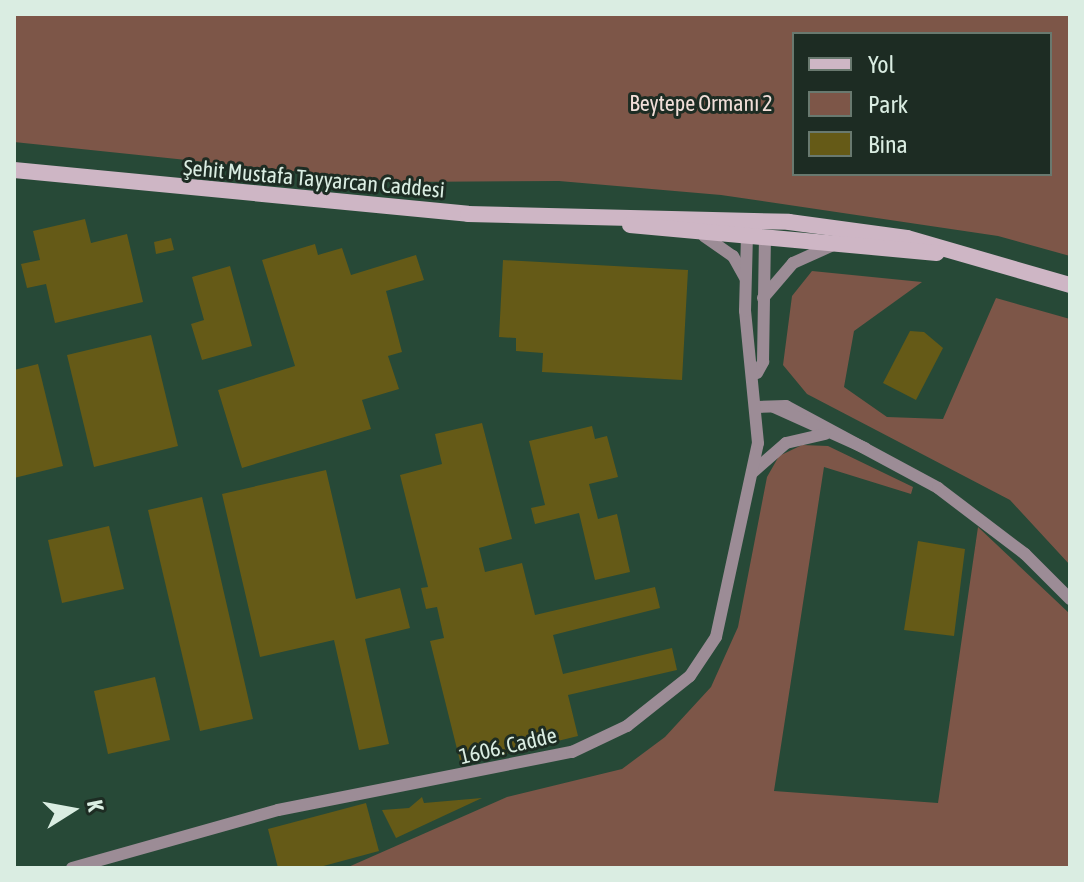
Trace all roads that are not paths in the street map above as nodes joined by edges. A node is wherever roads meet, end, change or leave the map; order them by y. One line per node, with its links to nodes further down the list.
1 (14, 170): 3 (main road, Şehit Mustafa Tayyarcan Caddesi)
2 (748, 219): 3 (main road, Şehit Mustafa Tayyarcan Caddesi); 4 (main road, Şehit Mustafa Tayyarcan Caddesi); 6 (main road)
3 (610, 220): 5 (main road, Şehit Mustafa Tayyarcan Caddesi)
4 (765, 229): 6 (main road, Şehit Mustafa Tayyarcan Caddesi); 7 (main road, Şehit Mustafa Tayyarcan Caddesi); 8 (main road, Şehit Mustafa Tayyarcan Caddesi); 11 (street)
5 (704, 236): 6 (main road, Şehit Mustafa Tayyarcan Caddesi); 9 (street)
6 (747, 237): 9 (street)
7 (835, 244): 8 (main road, Şehit Mustafa Tayyarcan Caddesi); 11 (street)
8 (955, 253): 10 (main road, Şehit Mustafa Tayyarcan Caddesi)
9 (746, 279): 12 (street)
10 (1070, 285)
11 (763, 298): 12 (street)
12 (757, 373): 13 (street, 1606. Cadde)
13 (757, 407): 14 (street); 17 (street, 1606. Cadde)
14 (774, 407): 15 (street); 16 (street)
15 (826, 434): 16 (street); 17 (street)
16 (868, 449): 18 (street)
17 (753, 472): 19 (street, 1606. Cadde)
18 (1070, 599)
19 (104, 864): 20 (street, 1606. Cadde)
20 (72, 868)

